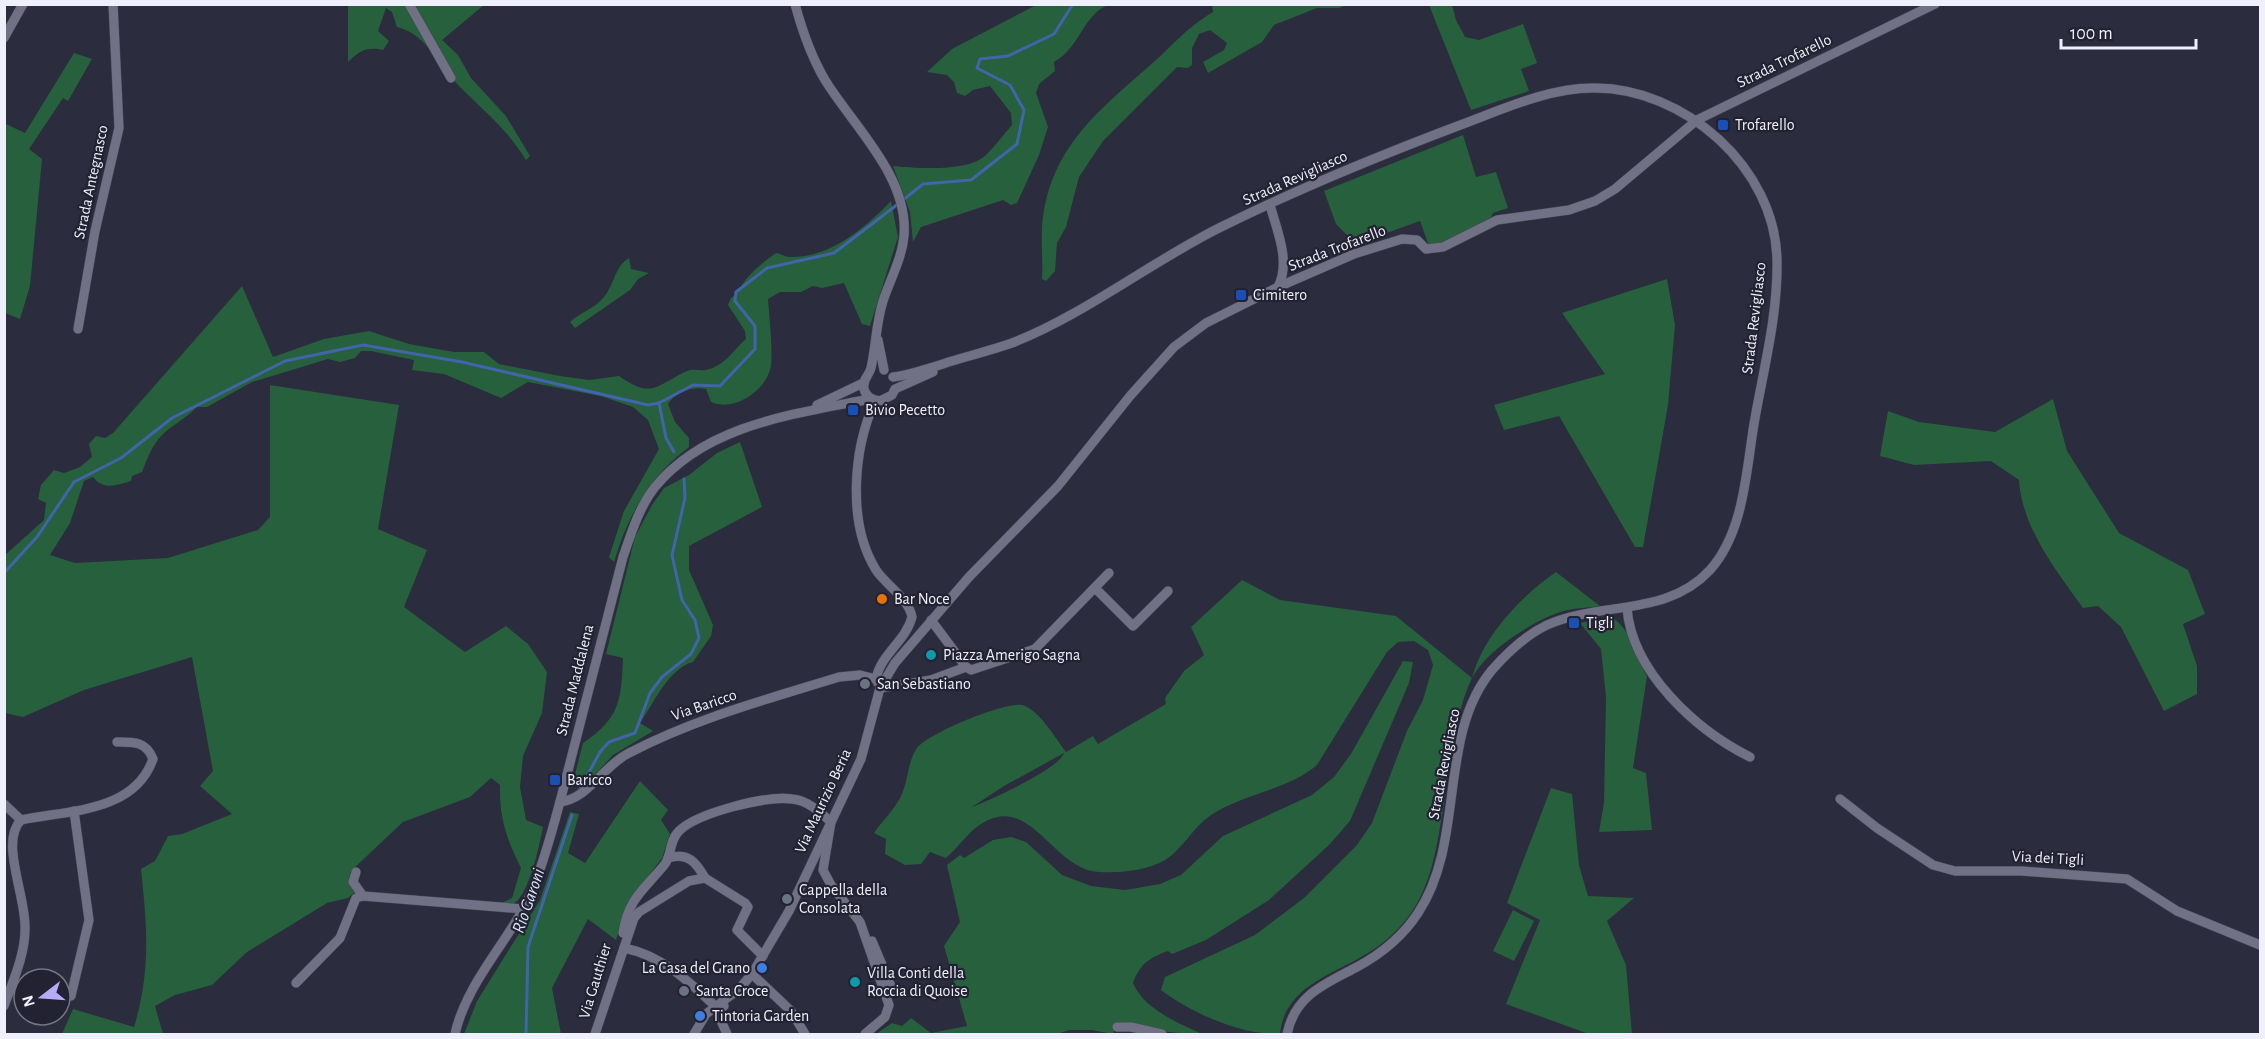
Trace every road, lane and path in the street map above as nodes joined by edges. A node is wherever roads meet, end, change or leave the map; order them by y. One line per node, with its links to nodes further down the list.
1 (23, 4): 6 (street)
2 (113, 4): 11 (street, Strada Antegnasco)
3 (409, 4): 7 (street)
4 (795, 4): 12 (street)
5 (1935, 4): 8 (street, Strada Trofarello)
6 (4, 38)
7 (451, 78)
8 (1697, 120): 9 (street, Strada Revigliasco); 10 (street, Strada Trofarello); 24 (street, Strada Revigliasco)
9 (1270, 205): 10 (street); 13 (street, Strada Revigliasco)
10 (1278, 287): 25 (street, Strada Trofarello)
11 (78, 329)
12 (877, 332): 14 (street); 15 (street)
13 (966, 356): 16 (street, Strada Revigliasco); 18 (street, Strada Revigliasco)
14 (884, 370): 15 (street); 16 (street)
15 (871, 372): 17 (street)
16 (893, 377): 18 (street)
17 (863, 383): 19 (street); 20 (street, Strada Maddalena)
18 (895, 389): 19 (street, Strada Revigliasco)
19 (873, 400): 20 (street, Strada Maddalena); 27 (street)
20 (804, 410): 31 (street, Strada Maddalena)
21 (1109, 573): 22 (street)
22 (1095, 588): 23 (street); 26 (street)
23 (1168, 591)
24 (1627, 608): 29 (street); 60 (street, Strada Revigliasco)
25 (931, 620): 26 (street); 27 (street)
26 (966, 667): 27 (street)
27 (878, 683): 31 (street, Via Baricco); 35 (street, Via Maurizio Beria)
28 (117, 742): 33 (street)
29 (1750, 757)
30 (1840, 799): 42 (street, Via dei Tigli)
31 (560, 802): 40 (street, Strada Maddalena)
32 (4, 804): 34 (street)
33 (74, 811): 34 (street); 49 (street)
34 (21, 820): 50 (street)
35 (831, 822): 36 (street, Via Gauthier); 41 (street); 44 (street, Via Maurizio Beria)
36 (668, 858): 38 (street); 43 (street, Via Gauthier)
37 (356, 872): 39 (street)
38 (705, 878): 43 (street); 44 (street)
39 (363, 896): 40 (street); 46 (street)
40 (524, 909): 53 (street, Strada Maddalena)
41 (867, 939): 48 (street); 58 (street)
42 (2260, 945)
43 (624, 948): 51 (street); 54 (street, Via Gauthier)
44 (763, 956): 45 (street, Via Maurizio Beria)
45 (752, 974): 47 (street, Via Maurizio Beria); 57 (street)
46 (296, 983)
47 (739, 989): 51 (street, Via Maurizio Beria); 56 (street)
48 (893, 991)
49 (72, 992)
50 (4, 1006)
51 (717, 1008): 55 (street, Via Maurizio Beria)
52 (1117, 1027): 59 (street)
53 (455, 1035)
54 (595, 1035)
55 (694, 1035)
56 (728, 1035)
57 (805, 1035)
58 (865, 1035)
59 (1161, 1035)
60 (1287, 1035)

